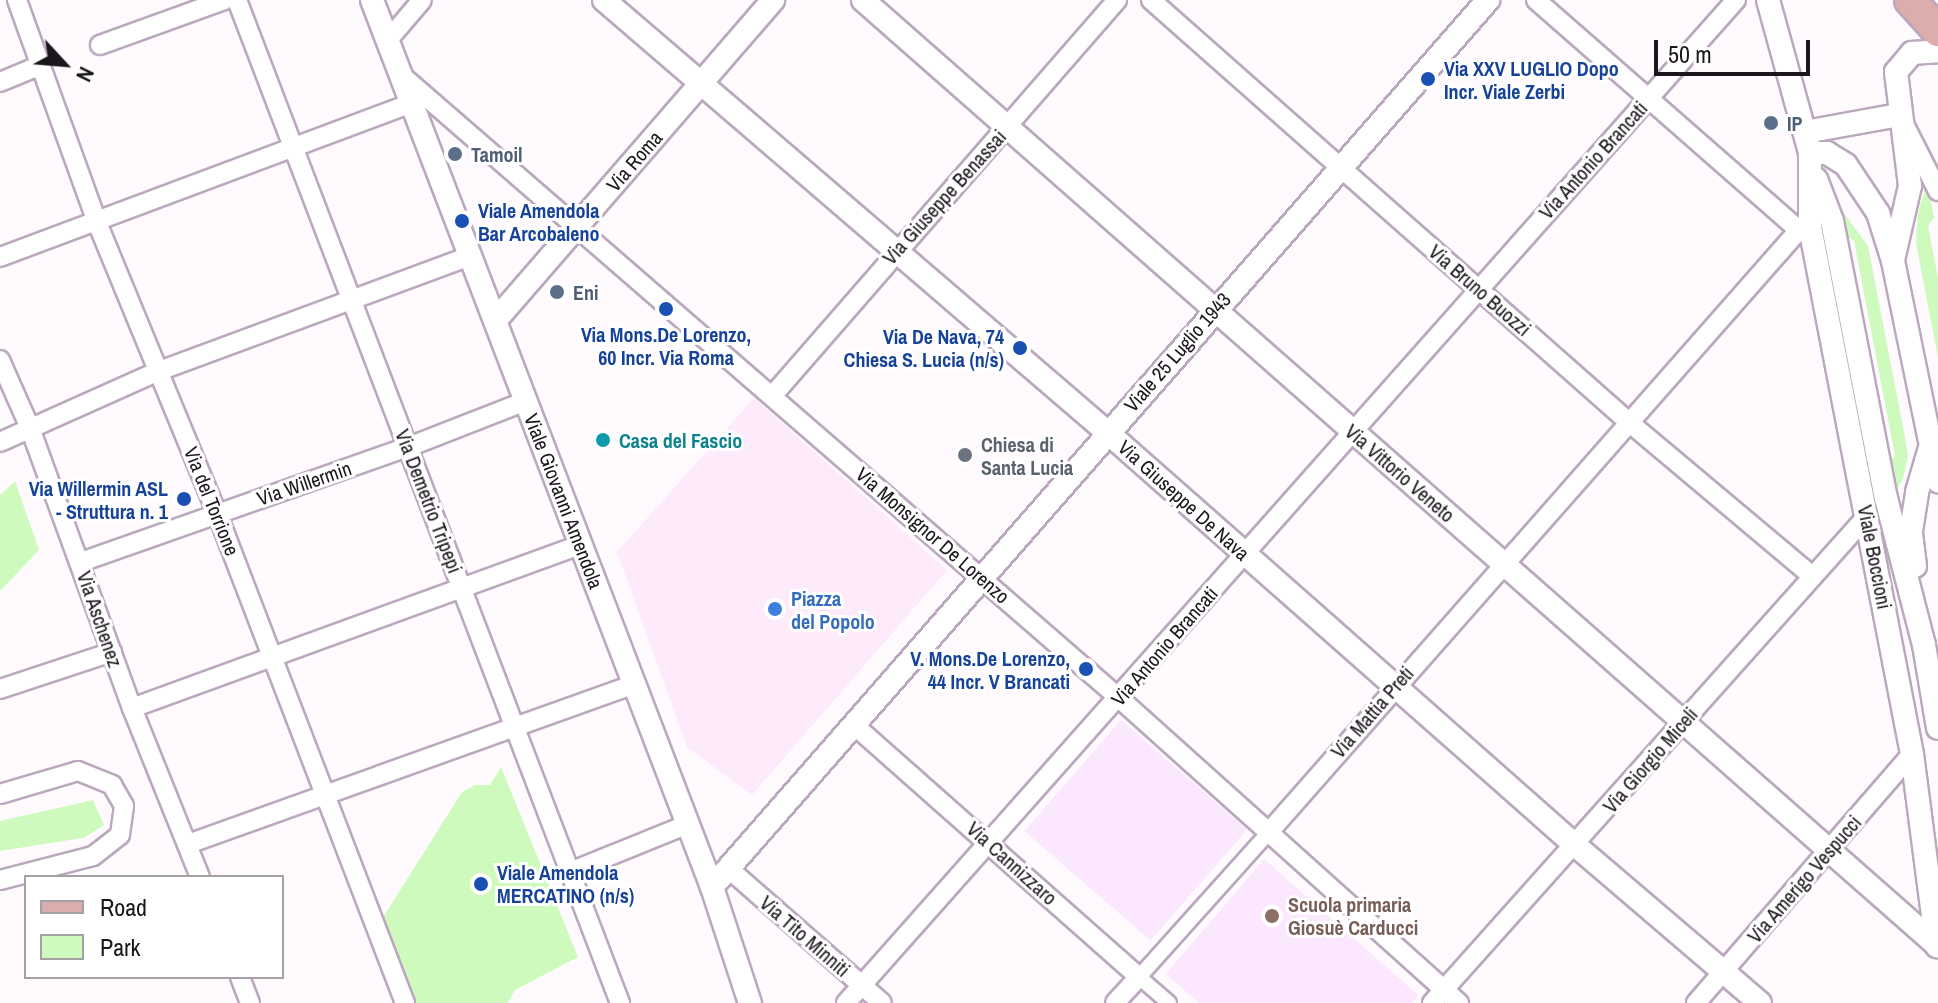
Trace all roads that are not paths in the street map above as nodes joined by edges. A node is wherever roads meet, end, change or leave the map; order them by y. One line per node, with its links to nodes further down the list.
1 (17, 0): 22 (street, Via del Torrione)
2 (224, 0): 20 (street)
3 (237, 0): 30 (street, Via Demetrio Tripepi)
4 (372, 0): 19 (street, Viale Giovanni Amendola)
5 (422, 0): 19 (street)
6 (604, 0): 25 (street, Via Giuseppe De Nava)
7 (773, 0): 25 (street, Via Roma)
8 (863, 0): 29 (street, Via Vittorio Veneto)
9 (1117, 0): 29 (street, Via Giuseppe Benassai)
10 (1151, 0): 32 (street, Via Bruno Buozzi)
11 (1488, 0): 32 (street, Viale 25 Luglio 1943)
12 (1536, 0): 26 (street)
13 (1736, 0): 26 (street, Via Antonio Brancati)
14 (1768, 0): 17 (street, Viale Boccioni)
15 (1778, 0): 17 (street, Viale Boccioni)
16 (1910, 0): 18 (main road)
17 (1774, 23): 31 (street, Viale Boccioni)
18 (1938, 31)
19 (388, 40): 23 (street, Viale Giovanni Amendola)
20 (100, 45)
21 (1938, 51): 28 (street)
22 (41, 65): 24 (street); 34 (street, Via del Torrione)
23 (400, 74): 27 (street, Viale Giovanni Amendola); 35 (street, Via Monsignor De Lorenzo)
24 (0, 82)
25 (700, 84): 35 (street, Via Roma); 37 (street, Via Giuseppe De Nava)
26 (1648, 99): 36 (street); 41 (street, Via Antonio Brancati)
27 (411, 103): 30 (street); 38 (street, Viale Giovanni Amendola)
28 (1899, 115): 31 (street); 33 (street); 40 (street)
29 (1007, 126): 37 (street, Via Giuseppe Benassai); 43 (street, Via Vittorio Veneto)
30 (294, 148): 34 (street); 42 (street, Via Demetrio Tripepi)
31 (1809, 152): 36 (street, Viale Boccioni); 40 (street); 66 (street, Viale Boccioni)
32 (1340, 167): 41 (street, Via Bruno Buozzi); 43 (street, Viale 25 Luglio 1943)
33 (1938, 191)
34 (96, 220): 39 (street); 46 (street, Via del Torrione)
35 (579, 225): 44 (street, Via Roma); 47 (street, Via Monsignor De Lorenzo)
36 (1805, 228): 49 (street, Via Mattia Preti); 58 (street, Viale Boccioni)
37 (895, 252): 47 (street, Via Giuseppe Benassai); 52 (street, Via Giuseppe De Nava)
38 (470, 256): 42 (street); 44 (street, Viale Giovanni Amendola)
39 (0, 257)
40 (1893, 261): 55 (street)
41 (1479, 288): 49 (street, Via Bruno Buozzi); 51 (street, Via Antonio Brancati)
42 (351, 299): 46 (street); 54 (street, Via Demetrio Tripepi)
43 (1214, 309): 51 (street, Via Vittorio Veneto); 52 (street, Viale 25 Luglio 1943)
44 (495, 321): 48 (street, Viale Giovanni Amendola)
45 (0, 360): 50 (street, Via Aschenez)
46 (159, 371): 50 (street); 57 (street, Via del Torrione)
47 (773, 395): 63 (street, Via Monsignor De Lorenzo)
48 (526, 401): 54 (street, Via Willermin); 59 (street, Viale Giovanni Amendola)
49 (1631, 424): 62 (street, Via Mattia Preti); 64 (street, Via Bruno Buozzi)
50 (30, 428): 53 (street); 61 (street, Via Aschenez)
51 (1353, 431): 60 (street, Via Antonio Brancati); 62 (street, Via Vittorio Veneto)
52 (1107, 432): 60 (street, Via Giuseppe De Nava); 63 (street, Viale 25 Luglio 1943)
53 (0, 442)
54 (408, 447): 57 (street, Via Willermin); 65 (street, Via Demetrio Tripepi)
55 (1929, 449): 56 (street); 66 (street)
56 (1938, 481)
57 (217, 513): 61 (street, Via Willermin); 68 (street, Via del Torrione)
58 (1867, 516): 64 (street, Via Giorgio Miceli); 78 (street, Viale Boccioni)
59 (581, 545): 65 (street); 69 (street, Viale Giovanni Amendola)
60 (1245, 555): 70 (street, Via Giuseppe De Nava); 72 (street, Via Antonio Brancati)
61 (81, 562): 67 (street, Via Aschenez)
62 (1503, 564): 70 (street, Via Mattia Preti); 74 (street, Via Vittorio Veneto)
63 (980, 576): 72 (street, Via Monsignor De Lorenzo); 75 (street, Viale 25 Luglio 1943)
64 (1812, 576): 74 (street, Via Giorgio Miceli)
65 (461, 587): 68 (street); 76 (street, Via Demetrio Tripepi)
66 (1924, 645): 77 (street, Viale Boccioni)
67 (112, 652): 71 (street); 73 (street, Via Aschenez)
68 (272, 655): 73 (street); 80 (street, Via del Torrione)
69 (634, 684): 76 (street); 81 (street, Viale Giovanni Amendola)
70 (1395, 686): 82 (street, Via Mattia Preti); 85 (street, Via Giuseppe De Nava)
71 (0, 689)
72 (1119, 698): 82 (street, Via Monsignor De Lorenzo); 83 (street, Via Antonio Brancati)
73 (132, 708): 84 (street, Via Aschenez)
74 (1683, 722): 85 (street, Via Giorgio Miceli); 86 (street, Via Vittorio Veneto)
75 (854, 725): 83 (street, Via Cannizzaro); 87 (street, Viale 25 Luglio 1943)
76 (514, 726): 80 (street); 88 (street, Via Demetrio Tripepi)
77 (1938, 728)
78 (1912, 754): 86 (street, Via Amerigo Vespucci); 92 (street, Viale Boccioni)
79 (0, 794): 90 (street)
80 (325, 795): 84 (street); 99 (street, Via del Torrione)
81 (688, 824): 88 (street); 91 (street, Viale Giovanni Amendola)
82 (1269, 832): 94 (street, Via Mattia Preti); 97 (street, Via Monsignor De Lorenzo)
83 (991, 843): 94 (street, Via Cannizzaro); 96 (street, Via Antonio Brancati)
84 (188, 844): 89 (street, Via Aschenez)
85 (1575, 845): 93 (street, Via Giuseppe De Nava); 97 (street, Via Giorgio Miceli)
86 (1828, 850): 92 (street, Via Vittorio Veneto); 93 (street, Via Amerigo Vespucci)
87 (729, 869): 91 (street, Viale 25 Luglio 1943); 96 (street, Via Tito Minniti)
88 (570, 872): 100 (street, Via Demetrio Tripepi)
89 (199, 875)
90 (0, 880)
91 (712, 887): 101 (street, Viale Giovanni Amendola)
92 (1938, 946)
93 (1722, 973): 107 (street, Via Amerigo Vespucci); 108 (street, Via Giuseppe De Nava)
94 (1139, 977): 104 (street, Via Mattia Preti); 105 (street, Via Cannizzaro)
95 (241, 979): 98 (street)
96 (862, 985): 102 (street, Via Antonio Brancati); 103 (street, Via Tito Minniti)
97 (1438, 996): 106 (street, Via Monsignor De Lorenzo)
98 (250, 1003)
99 (405, 1003)
100 (620, 1003)
101 (750, 1003)
102 (846, 1003)
103 (882, 1003)
104 (1115, 1003)
105 (1169, 1003)
106 (1459, 1003)
107 (1696, 1003)
108 (1760, 1003)

